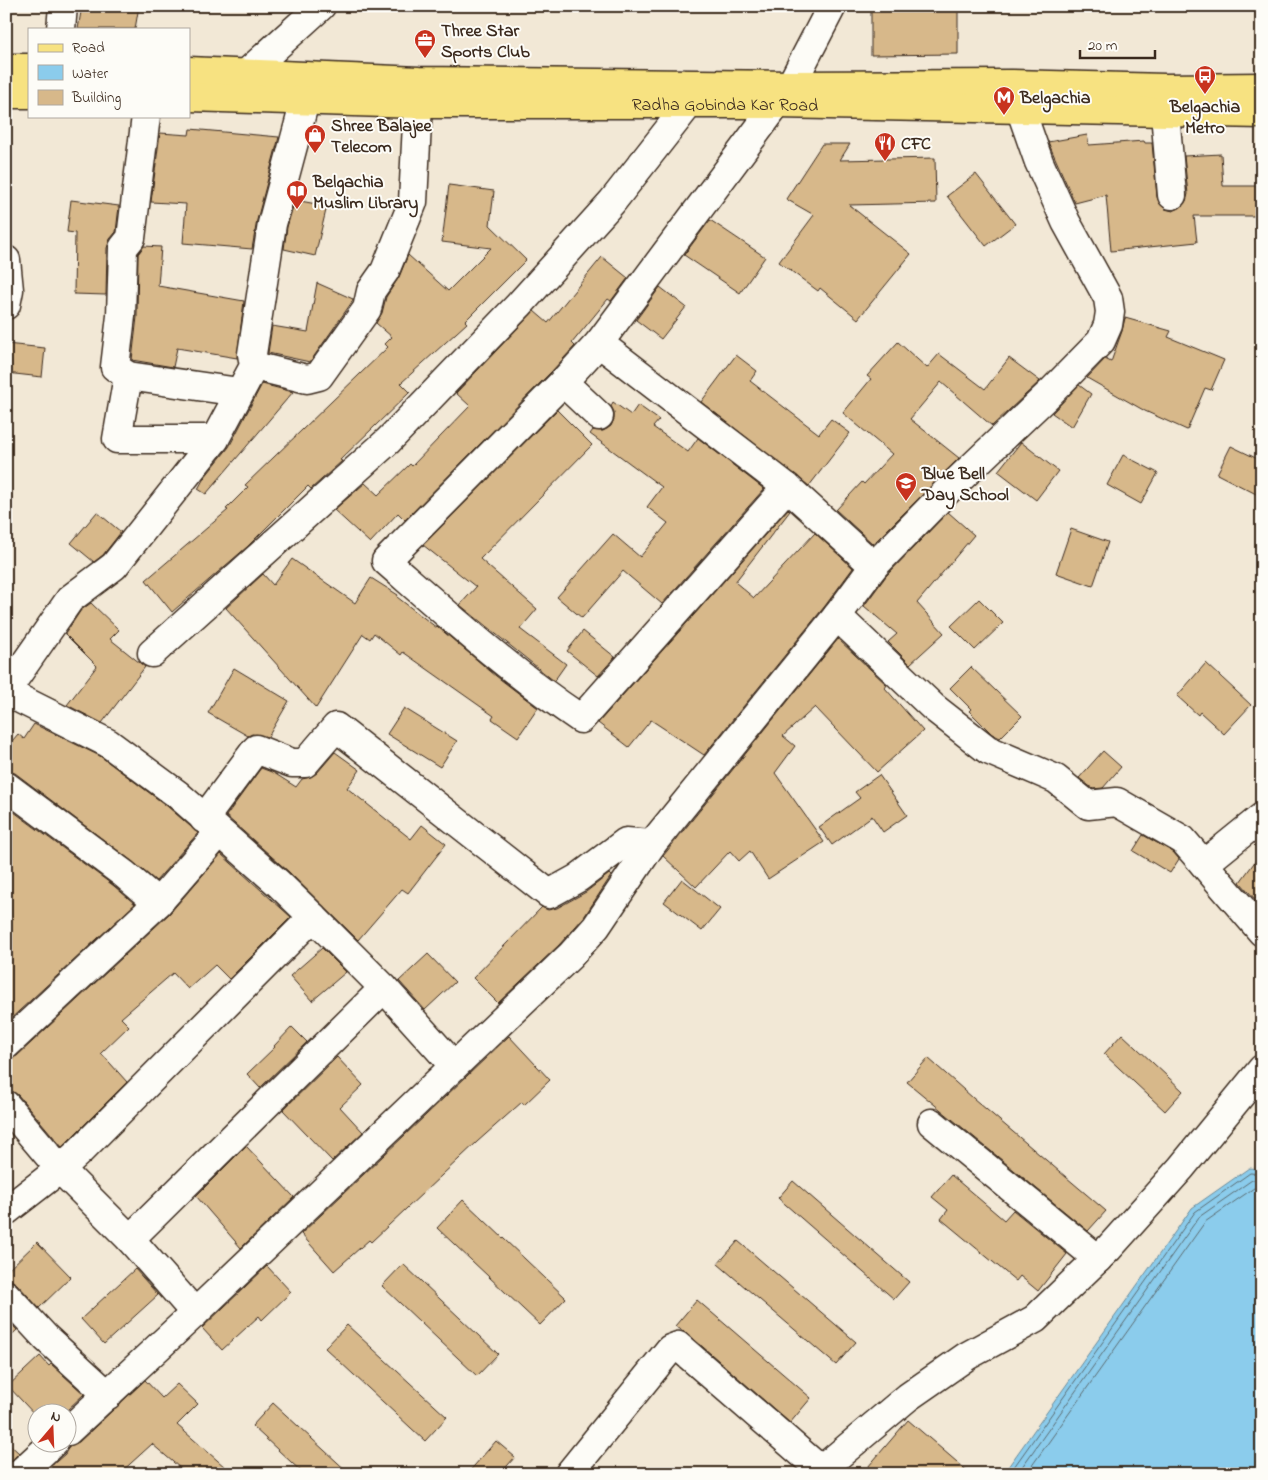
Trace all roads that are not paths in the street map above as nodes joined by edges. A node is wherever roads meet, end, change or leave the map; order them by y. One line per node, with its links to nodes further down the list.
1 (63, 6): 4 (street)
2 (321, 6): 9 (street)
3 (832, 6): 14 (street)
4 (61, 28)
5 (6, 68): 6 (main road)
6 (28, 68)
7 (190, 71): 9 (main road)
8 (1012, 84): 10 (main road); 14 (main road); 18 (street)
9 (246, 85): 11 (main road); 15 (main road)
10 (1262, 87)
11 (307, 88): 14 (main road); 16 (main road, Radha Gobinda Kar Road); 26 (street)
12 (6, 94): 13 (main road)
13 (28, 94)
14 (784, 94): 17 (main road, Radha Gobinda Kar Road); 18 (main road, Radha Gobinda Kar Road); 25 (street)
15 (190, 97)
16 (418, 104): 17 (main road, Radha Gobinda Kar Road); 26 (street)
17 (688, 105): 35 (street)
18 (1021, 110): 19 (main road, Radha Gobinda Kar Road); 33 (street)
19 (1165, 113): 20 (main road, Radha Gobinda Kar Road); 22 (street)
20 (1262, 114)
21 (146, 118): 27 (street)
22 (1172, 195)
23 (6, 260): 24 (street)
24 (6, 305)
25 (599, 343): 28 (street); 32 (street)
26 (254, 366): 29 (street)
27 (128, 376): 29 (street); 31 (street)
28 (564, 382): 30 (street); 32 (street)
29 (239, 392): 31 (street)
30 (599, 416)
31 (215, 439): 36 (street)
32 (787, 487): 33 (street)
33 (874, 566): 34 (street)
34 (837, 616): 40 (street); 41 (street)
35 (152, 653)
36 (6, 692): 39 (street)
37 (6, 786): 42 (street)
38 (1262, 818): 41 (street)
39 (212, 826): 40 (street); 42 (street); 43 (street)
40 (652, 844): 47 (street)
41 (1204, 864): 44 (street)
42 (158, 903): 46 (street)
43 (313, 917): 45 (street); 51 (street)
44 (1261, 931)
45 (384, 988): 47 (street); 53 (street)
46 (6, 1045)
47 (454, 1066): 56 (street)
48 (1262, 1069): 54 (street)
49 (6, 1105): 51 (street)
50 (932, 1123): 54 (street)
51 (60, 1169): 52 (street); 53 (street)
52 (6, 1211)
53 (130, 1239): 56 (street)
54 (1098, 1259): 60 (street)
55 (6, 1295): 57 (street)
56 (196, 1313): 57 (street)
57 (108, 1395): 58 (street)
58 (78, 1422)
59 (43, 1452): 61 (street)
60 (821, 1472): 62 (street)
61 (19, 1474)
62 (569, 1474)

